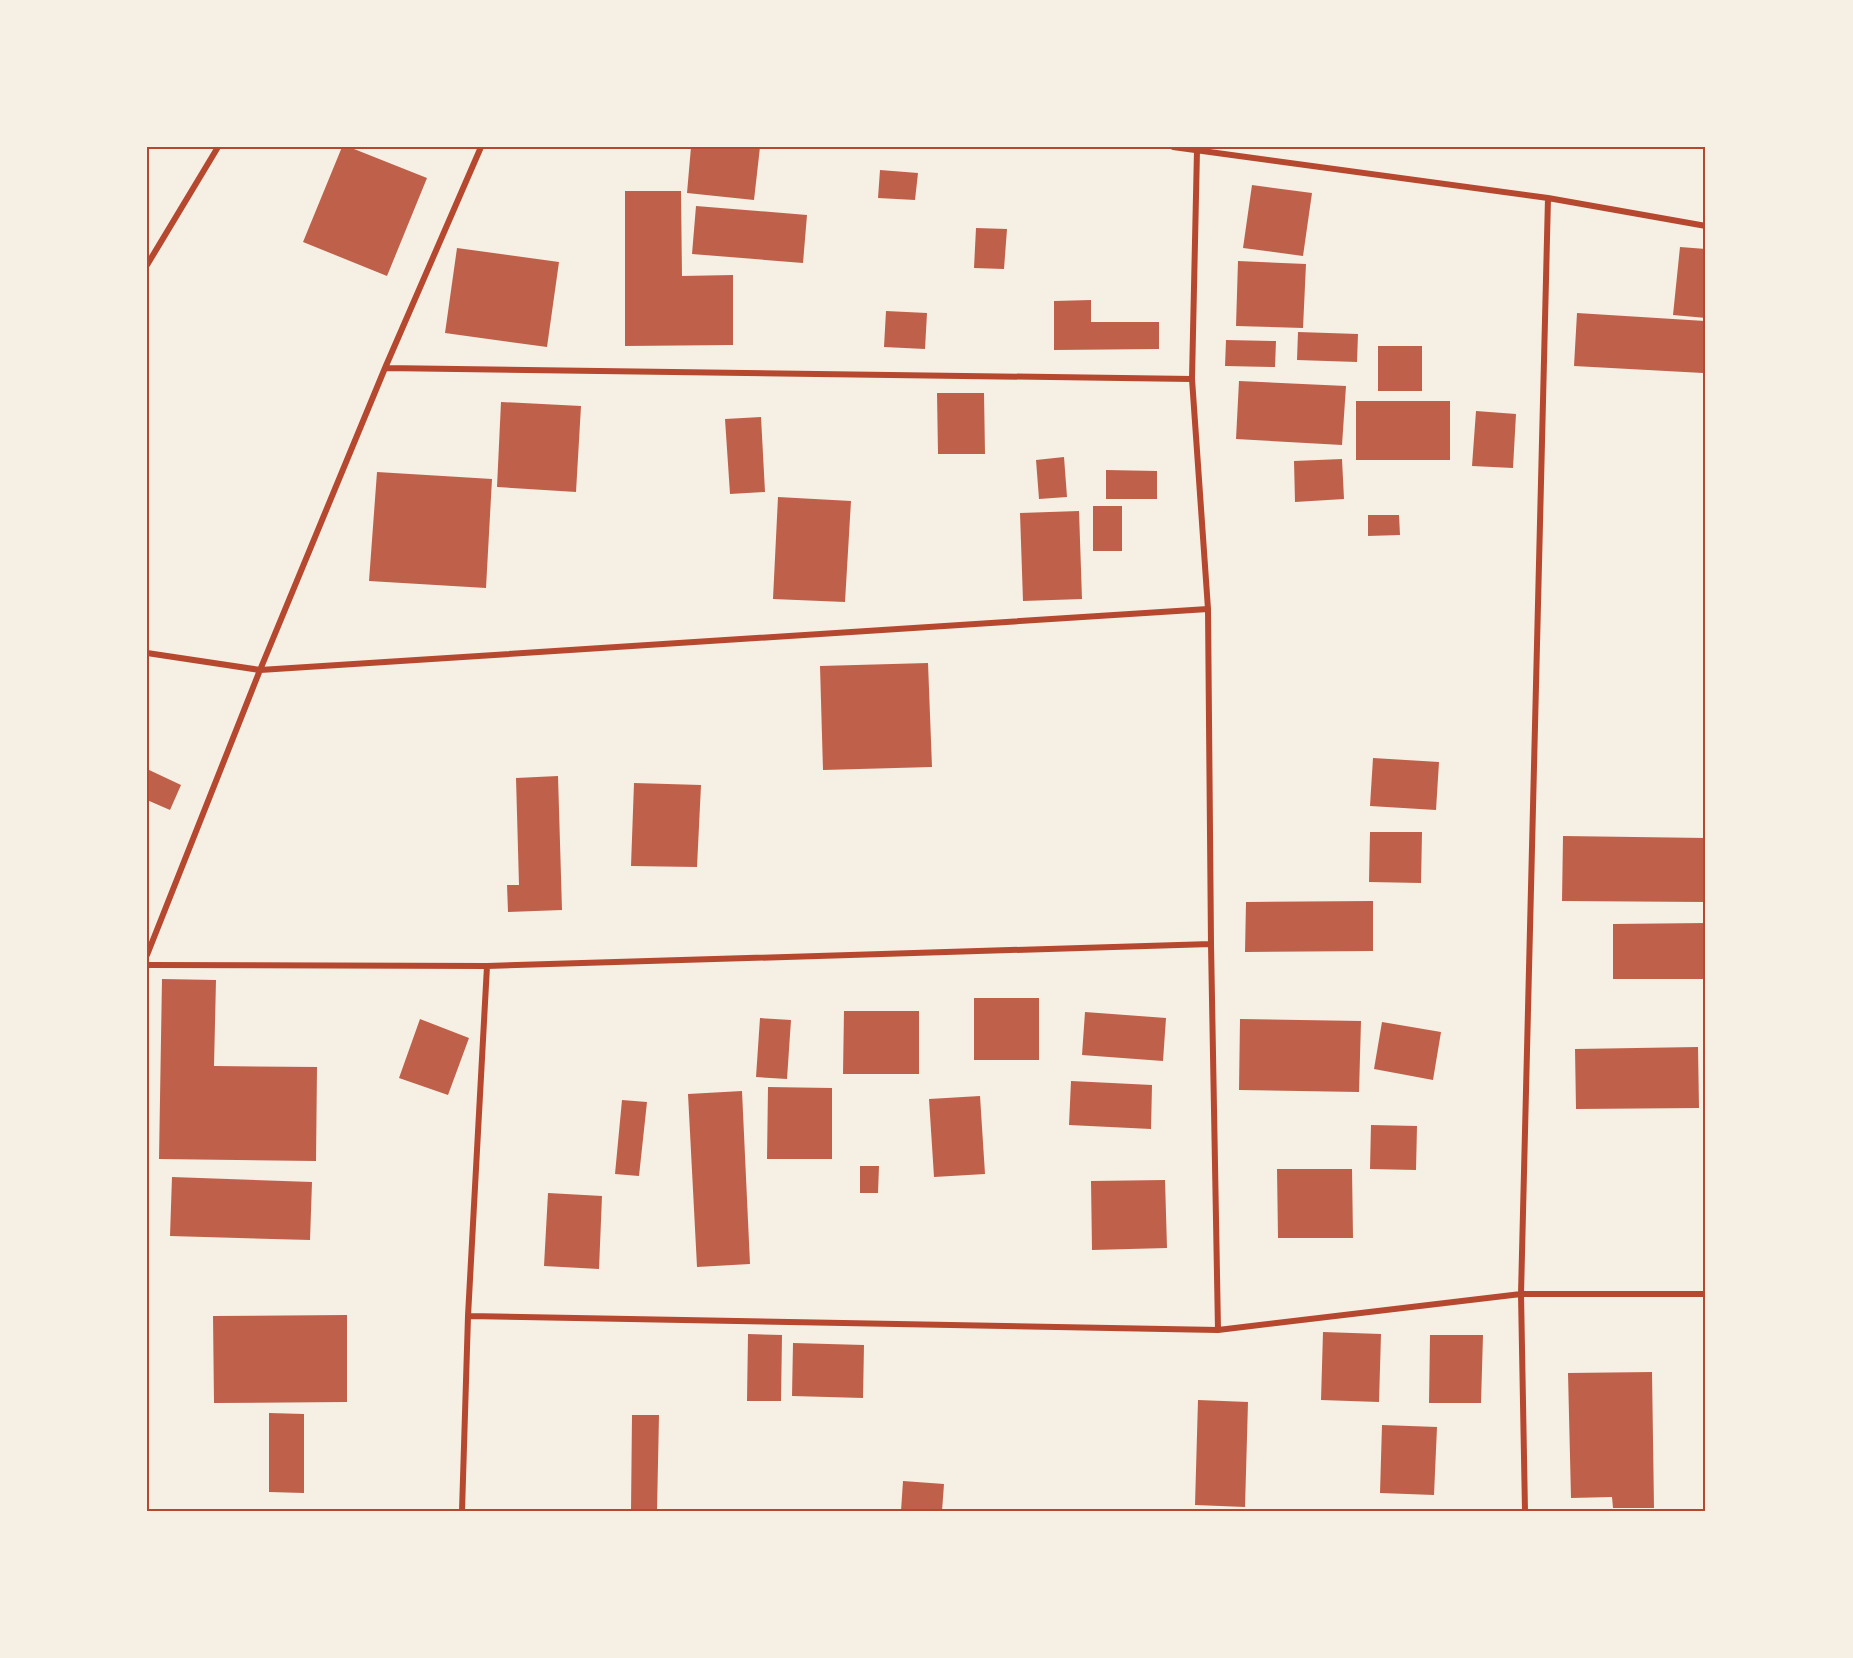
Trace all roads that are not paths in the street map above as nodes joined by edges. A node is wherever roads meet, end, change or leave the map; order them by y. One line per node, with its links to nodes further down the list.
1 (218, 147): 7 (street)
2 (481, 147): 8 (street)
3 (1173, 147): 4 (street)
4 (1197, 150): 5 (street); 9 (street)
5 (1548, 198): 6 (street); 17 (street)
6 (1706, 226)
7 (147, 266)
8 (385, 368): 9 (street); 12 (street)
9 (1192, 379): 10 (street)
10 (1208, 609): 12 (street); 13 (street)
11 (147, 653): 12 (street)
12 (260, 670): 14 (street)
13 (1211, 944): 16 (street); 20 (street)
14 (147, 955)
15 (147, 965): 16 (street)
16 (487, 966): 19 (street)
17 (1521, 1294): 18 (street); 20 (street); 22 (street)
18 (1706, 1294)
19 (468, 1316): 20 (street); 21 (street)
20 (1218, 1330)
21 (462, 1511)
22 (1525, 1511)

